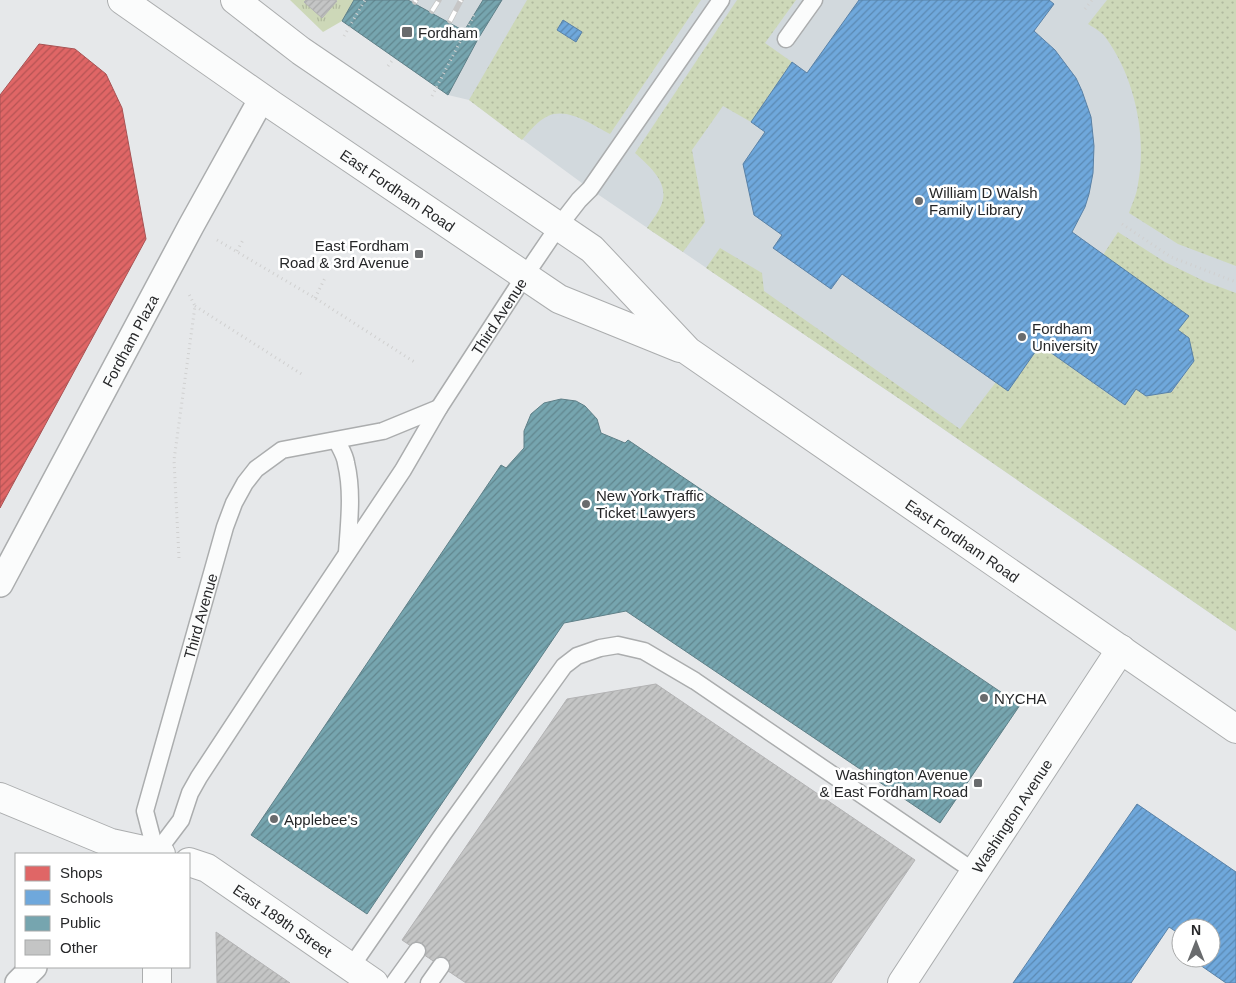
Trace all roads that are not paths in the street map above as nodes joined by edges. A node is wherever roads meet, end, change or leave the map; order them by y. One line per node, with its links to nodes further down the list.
1 (122, 0): 6 (main road, East Fordham Road)
2 (235, 0): 7 (main road, East Fordham Road)
3 (721, 0): 7 (lane, Third Avenue)
4 (814, 0): 5 (lane)
5 (786, 39)
6 (262, 98): 8 (main road, East Fordham Road); 13 (street, Fordham Plaza)
7 (558, 227): 8 (lane, Third Avenue); 9 (main road, East Fordham Road)
8 (524, 277): 9 (main road, East Fordham Road); 10 (lane, Third Avenue)
9 (688, 351): 14 (main road, East Fordham Road)
10 (439, 408): 11 (lane, Third Avenue); 12 (lane, Third Avenue)
11 (337, 441): 12 (lane); 18 (lane, Third Avenue)
12 (347, 553): 19 (lane, Third Avenue)
13 (0, 584)
14 (1121, 650): 15 (main road, East Fordham Road); 21 (main road, Washington Avenue)
15 (1236, 728)
16 (0, 797): 17 (main road)
17 (154, 853)
18 (158, 853)
19 (159, 853)
20 (190, 862): 24 (main road, East 189th Street)
21 (975, 872): 24 (lane); 32 (main road, Washington Avenue)
22 (417, 951): 30 (lane)
23 (441, 966): 31 (lane)
24 (351, 967): 29 (main road, East 189th Street)
25 (33, 968): 27 (street)
26 (157, 968): 28 (main road)
27 (18, 983)
28 (157, 983)
29 (374, 983)
30 (394, 983)
31 (429, 983)
32 (902, 983)

